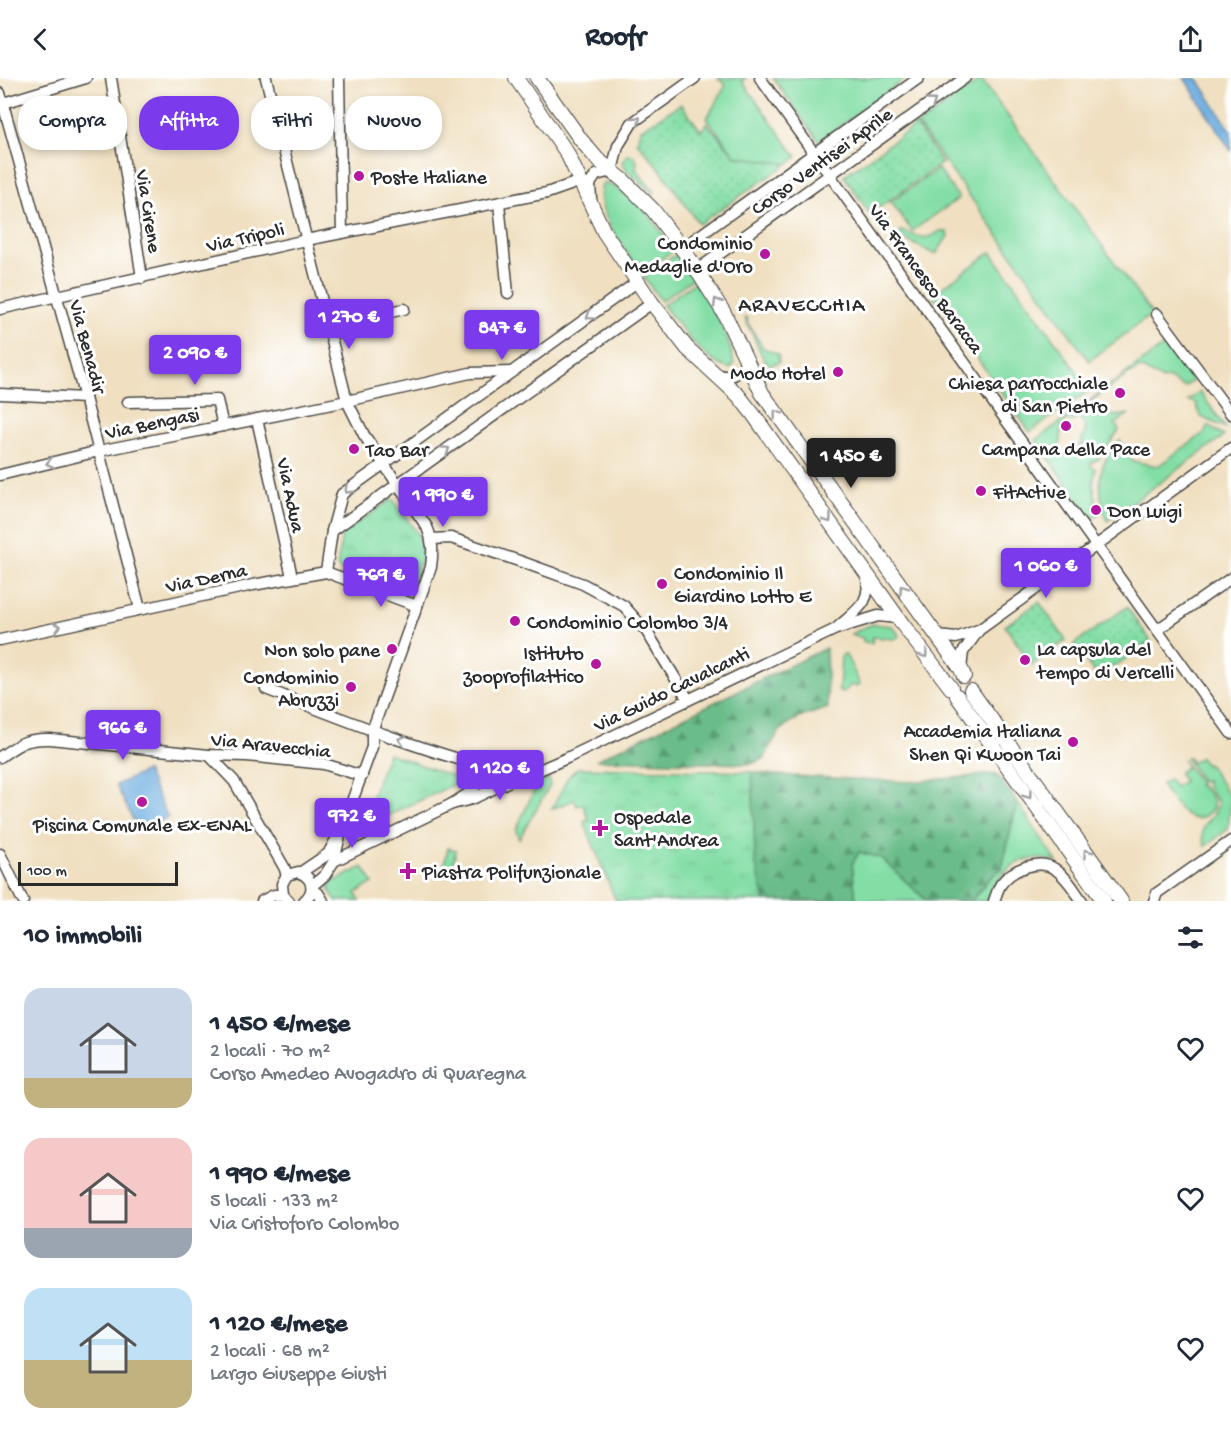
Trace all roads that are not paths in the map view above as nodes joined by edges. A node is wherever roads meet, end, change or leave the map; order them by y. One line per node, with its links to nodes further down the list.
1 (86, 78): 11 (street)
2 (111, 78): 23 (street, Via Cirene)
3 (266, 78): 20 (street)
4 (339, 78): 19 (street)
5 (694, 78): 13 (street, one-way to 5)
6 (760, 78): 12 (street, Via Francesco Baracca)
7 (919, 78): 12 (street, Corso Ventisei Aprile)
8 (965, 78): 14 (street, Corso Ventisei Aprile, one-way to 8)
9 (538, 79): 10 (street); 13 (main road)
10 (520, 84): 16 (main road)
11 (1, 100): 26 (street, Via Benadir)
12 (814, 154): 14 (street, Via Francesco Baracca); 21 (street, Corso Ventisei Aprile)
13 (612, 171): 15 (main road)
14 (831, 175): 22 (street, Corso Ventisei Aprile); 49 (street, Via Francesco Baracca)
15 (623, 180): 18 (street); 21 (main road)
16 (581, 181): 17 (street, Via Tripoli); 18 (main road)
17 (499, 202): 19 (street, Via Tripoli); 25 (street)
18 (592, 204): 24 (main road)
19 (342, 233): 20 (street, Via Tripoli)
20 (306, 240): 23 (street, Via Tripoli); 31 (street)
21 (681, 249): 22 (main road)
22 (697, 270): 32 (main road, one-way to 22)
23 (142, 278): 26 (street, Via Tripoli)
24 (637, 282): 27 (main road); 33 (street, one-way to 33)
25 (508, 293)
26 (57, 298): 28 (street, Via Tripoli); 36 (street, Via Benadir)
27 (652, 303): 34 (main road); 46 (street, one-way to 27)
28 (0, 309)
29 (404, 309): 31 (street)
30 (1157, 314): 39 (street)
31 (328, 326): 37 (street)
32 (745, 353): 34 (street); 60 (main road, one-way to 32)
33 (511, 372): 37 (street, Via Bengasi); 44 (street)
34 (716, 374): 51 (main road, one-way to 51)
35 (0, 394): 36 (street)
36 (85, 398): 43 (street, Via Benadir)
37 (347, 401): 40 (street, Via Bengasi); 44 (street)
38 (128, 402): 41 (street)
39 (1231, 414)
40 (257, 419): 41 (street, Via Bengasi); 52 (street, Via Adua)
41 (223, 426): 43 (street, Via Bengasi)
42 (1231, 448): 49 (street)
43 (99, 451): 45 (street, Via Bengasi, one-way to 45); 55 (street, Via Benadir)
44 (384, 463): 46 (street); 47 (street, one-way to 47)
45 (0, 475)
46 (399, 484): 47 (street); 48 (street)
47 (332, 531): 50 (street)
48 (432, 539): 54 (street); 66 (street)
49 (1096, 544): 58 (street); 59 (street, Via Francesco Baracca)
50 (326, 573): 52 (street, Via Derna); 54 (street, Via Derna)
51 (866, 573): 56 (main road); 57 (street, Via Guido Cavalcanti)
52 (292, 577): 55 (street, Via Derna)
53 (1231, 578): 59 (street)
54 (417, 606): 67 (street)
55 (140, 609): 61 (street, Via Derna, one-way to 55)
56 (898, 618): 57 (street, Via Guido Cavalcanti); 65 (main road, one-way to 65)
57 (836, 629): 66 (street, Via Guido Cavalcanti)
58 (979, 630): 60 (street); 62 (street)
59 (1157, 630): 68 (street, Via Francesco Baracca)
60 (938, 636): 62 (main road)
61 (0, 640)
62 (962, 672): 64 (main road); 65 (main road)
63 (266, 689): 67 (street)
64 (971, 691): 65 (main road); 90 (main road, one-way to 64)
65 (954, 692): 89 (main road, one-way to 89)
66 (688, 699): 73 (street, Via Guido Cavalcanti)
67 (372, 731): 71 (street, one-way to 67); 72 (street)
68 (1231, 733)
69 (209, 755): 70 (street, Via Aravecchia); 72 (street, Via Aravecchia); 80 (street)
70 (0, 757)
71 (472, 764): 73 (street); 74 (street)
72 (362, 776): 75 (street)
73 (520, 776): 74 (street, Via Guido Cavalcanti)
74 (452, 804): 78 (street)
75 (342, 831): 78 (street); 79 (street)
76 (1231, 841): 91 (street)
77 (1, 856): 83 (street)
78 (334, 861): 81 (street)
79 (300, 873): 80 (street); 81 (street)
80 (287, 875): 82 (street)
81 (312, 888): 85 (street); 86 (street)
82 (286, 898): 84 (street)
83 (23, 901)
84 (262, 901)
85 (304, 901)
86 (323, 901)
87 (994, 901): 88 (street)
88 (1082, 901)
89 (1104, 901)
90 (1121, 901)
91 (1154, 901)

